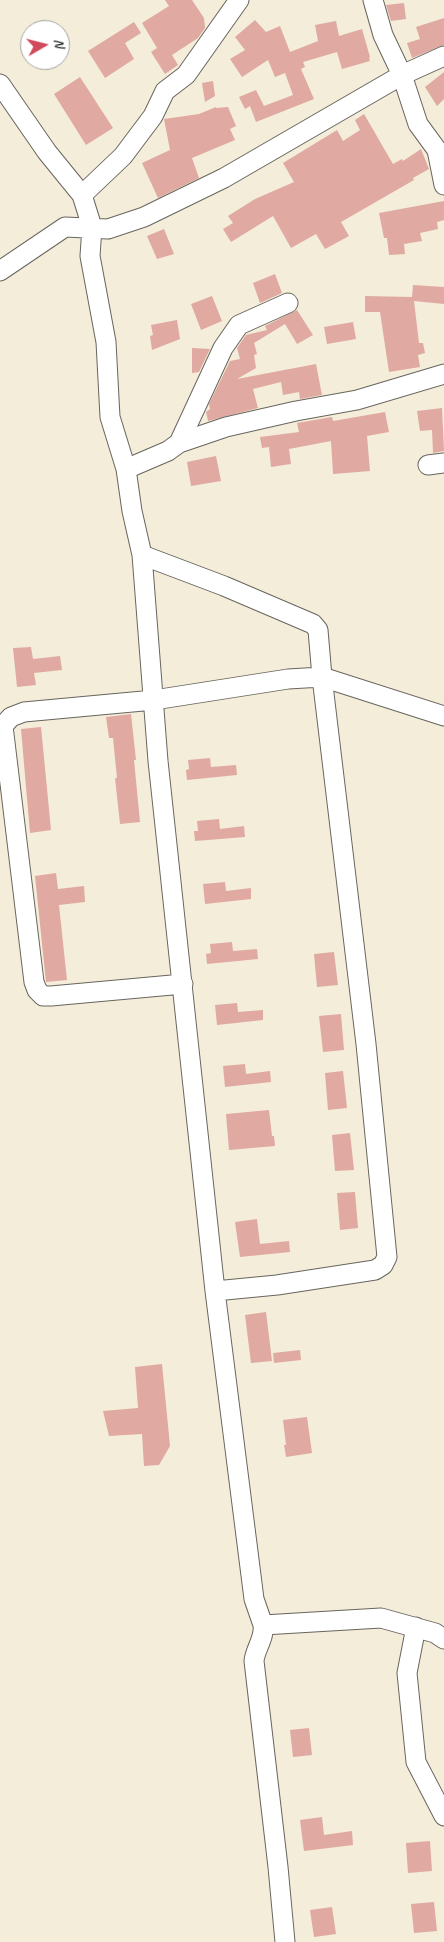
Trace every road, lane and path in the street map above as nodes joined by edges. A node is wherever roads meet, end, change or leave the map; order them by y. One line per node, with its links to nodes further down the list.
1 (239, 0): 8 (street)
2 (373, 0): 4 (street)
3 (444, 56): 4 (street)
4 (402, 76): 6 (street); 9 (street)
5 (0, 84): 8 (street)
6 (441, 150): 7 (street)
7 (444, 185)
8 (82, 195): 9 (street)
9 (92, 227): 10 (street); 14 (street)
10 (0, 271)
11 (288, 303): 13 (street)
12 (444, 374): 13 (street)
13 (179, 443): 14 (street)
14 (126, 469): 15 (street)
15 (142, 555): 16 (street); 17 (street)
16 (322, 677): 17 (street); 18 (street); 20 (street)
17 (154, 700): 19 (street); 19 (street)
18 (444, 716)
19 (183, 984): 20 (street)
20 (215, 1291): 21 (street)
21 (263, 1625): 22 (street); 25 (street)
22 (416, 1627): 23 (street); 24 (street)
23 (441, 1635)
24 (444, 1816)
25 (285, 1942)

